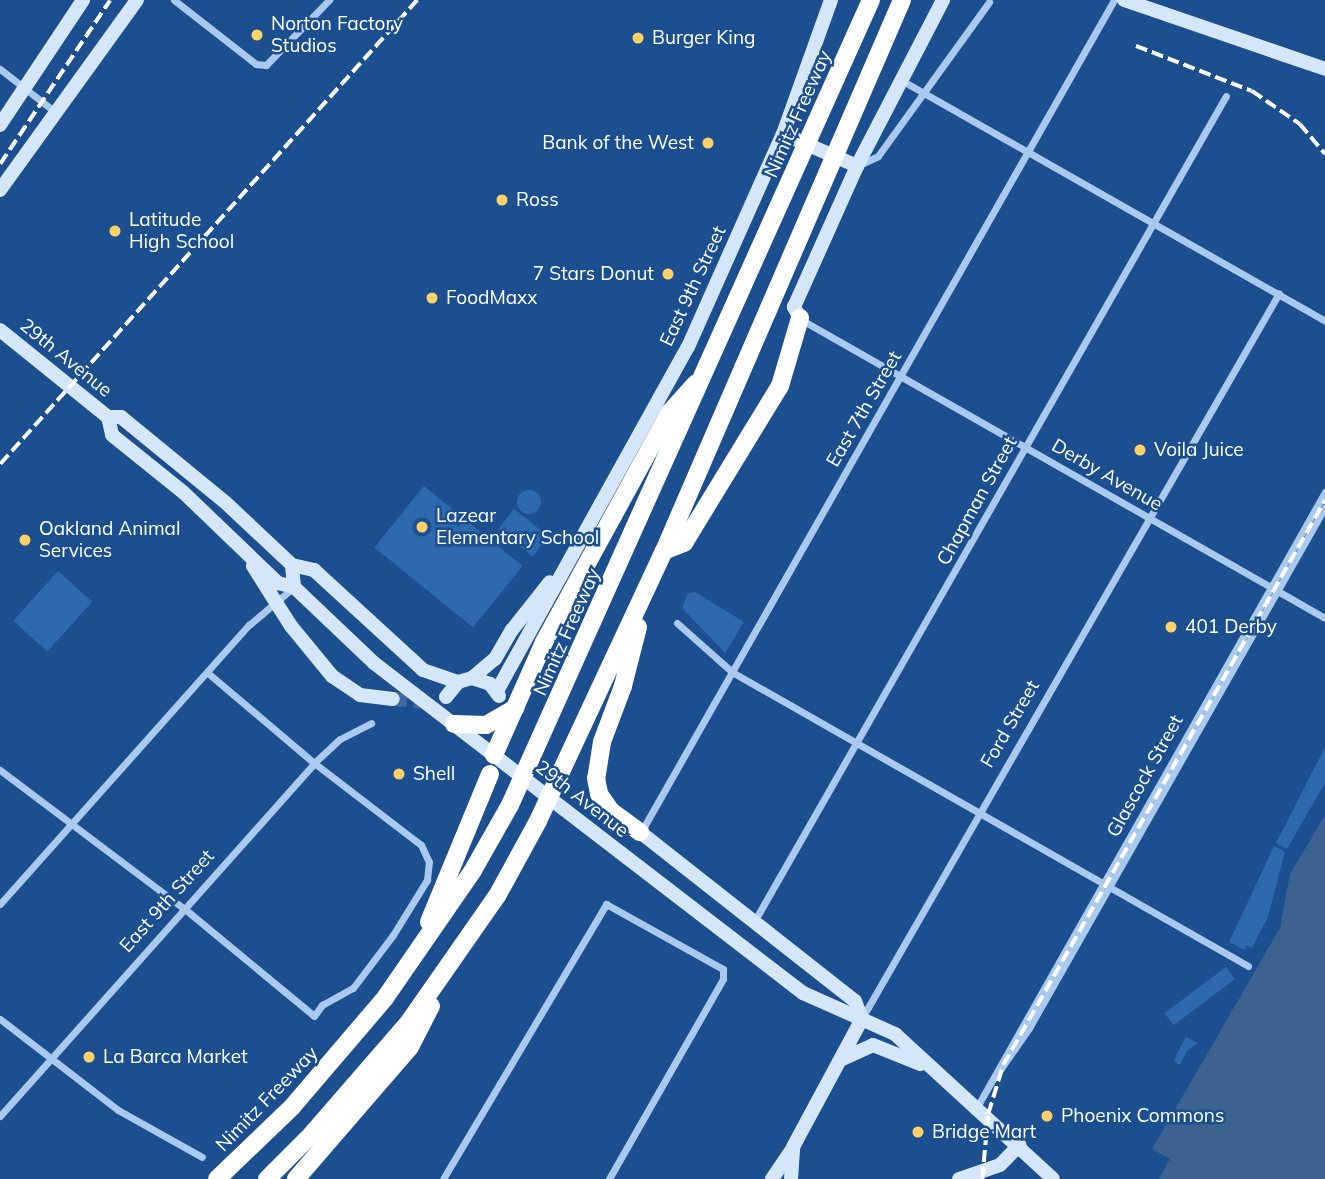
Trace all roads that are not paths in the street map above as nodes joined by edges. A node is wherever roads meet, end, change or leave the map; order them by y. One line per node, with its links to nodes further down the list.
1 (83, 0): 15 (main road)
2 (136, 0): 18 (main road)
3 (174, 0): 4 (street)
4 (329, 0)
5 (831, 0): 20 (main road, East 9th Street)
6 (871, 0): 29 (highway, Nimitz Freeway)
7 (902, 0): 37 (highway)
8 (943, 0): 14 (main road)
9 (1114, 0): 21 (street, East 7th Street)
10 (1124, 0): 13 (main road)
11 (989, 2): 16 (street)
12 (0, 69): 15 (street)
13 (1325, 69)
14 (901, 80): 16 (street); 22 (main road)
15 (24, 88): 18 (street); 19 (main road)
16 (924, 92): 21 (street); 22 (street)
17 (1226, 96): 24 (street, Chapman Street)
18 (54, 111): 23 (main road)
19 (0, 125)
20 (783, 134): 22 (main road); 39 (main road, East 9th Street)
21 (1029, 152): 24 (street); 30 (street, East 7th Street)
22 (857, 166): 26 (main road)
23 (0, 190)
24 (1153, 222): 25 (street); 32 (street, Chapman Street)
25 (1279, 293): 27 (street); 35 (street, Ford Street)
26 (800, 318): 30 (street, Derby Avenue); 37 (highway)
27 (1325, 321)
28 (0, 330): 31 (main road, 29th Avenue)
29 (707, 372): 51 (highway); 68 (highway, Nimitz Freeway)
30 (902, 376): 32 (street, Derby Avenue); 46 (street, East 7th Street)
31 (108, 417): 36 (main road, 29th Avenue); 38 (main road, 29th Avenue)
32 (1026, 447): 35 (street, Derby Avenue); 54 (street, Chapman Street)
33 (1325, 492): 42 (street, Glascock Street)
34 (1325, 507): 42 (street, Glascock Street)
35 (1150, 518): 42 (street, Derby Avenue); 59 (street, Ford Street)
36 (242, 547): 41 (main road, 29th Avenue); 43 (main road)
37 (664, 551): 40 (highway)
38 (292, 565): 41 (main road); 48 (main road)
39 (558, 574): 48 (main road, East 9th Street); 48 (main road, East 9th Street)
40 (649, 584): 61 (highway); 66 (highway)
41 (294, 587): 43 (street); 53 (main road, 29th Avenue)
42 (1273, 591): 44 (street, Derby Avenue); 62 (street, Glascock Street)
43 (274, 600): 47 (street); 50 (main road)
44 (1325, 618)
45 (677, 623): 46 (street)
46 (732, 672): 54 (street); 61 (street, East 7th Street)
47 (208, 673): 56 (street); 60 (street)
48 (465, 680): 49 (main road, East 9th Street)
49 (446, 697)
50 (393, 699)
51 (515, 708): 53 (highway); 55 (highway)
52 (371, 723): 56 (street, East 9th Street)
53 (454, 724): 55 (main road, 29th Avenue)
54 (859, 746): 59 (street); 65 (street, Chapman Street)
55 (494, 755): 70 (main road, 29th Avenue)
56 (314, 763): 64 (street, East 9th Street); 64 (street)
57 (0, 769): 60 (street)
58 (491, 774): 68 (highway)
59 (980, 817): 62 (street); 70 (street, Ford Street)
60 (71, 824): 63 (street); 64 (street)
61 (640, 832): 65 (main road, 29th Avenue)
62 (1105, 886): 67 (street); 74 (street, Glascock Street)
63 (0, 904)
64 (186, 910): 71 (street, East 9th Street)
65 (755, 920): 70 (main road, 29th Avenue)
66 (456, 957): 80 (highway); 81 (highway)
67 (1248, 965)
68 (407, 968): 79 (highway, Nimitz Freeway)
69 (0, 1019): 71 (street)
70 (862, 1019): 72 (main road, Ford Street); 73 (main road, 29th Avenue)
71 (51, 1059): 75 (street, East 9th Street); 78 (street)
72 (841, 1060): 73 (main road); 77 (main road, Ford Street)
73 (929, 1068): 74 (main road, 29th Avenue)
74 (977, 1107): 76 (main road, 29th Avenue)
75 (0, 1116)
76 (1019, 1145): 86 (main road); 87 (main road, 29th Avenue)
77 (793, 1147): 84 (main road); 85 (main road, Ford Street)
78 (202, 1157)
79 (217, 1179)
80 (267, 1179)
81 (296, 1179)
82 (443, 1179): 83 (street)
83 (609, 1179)
84 (772, 1179)
85 (791, 1179)
86 (959, 1179)
87 (1053, 1179)

